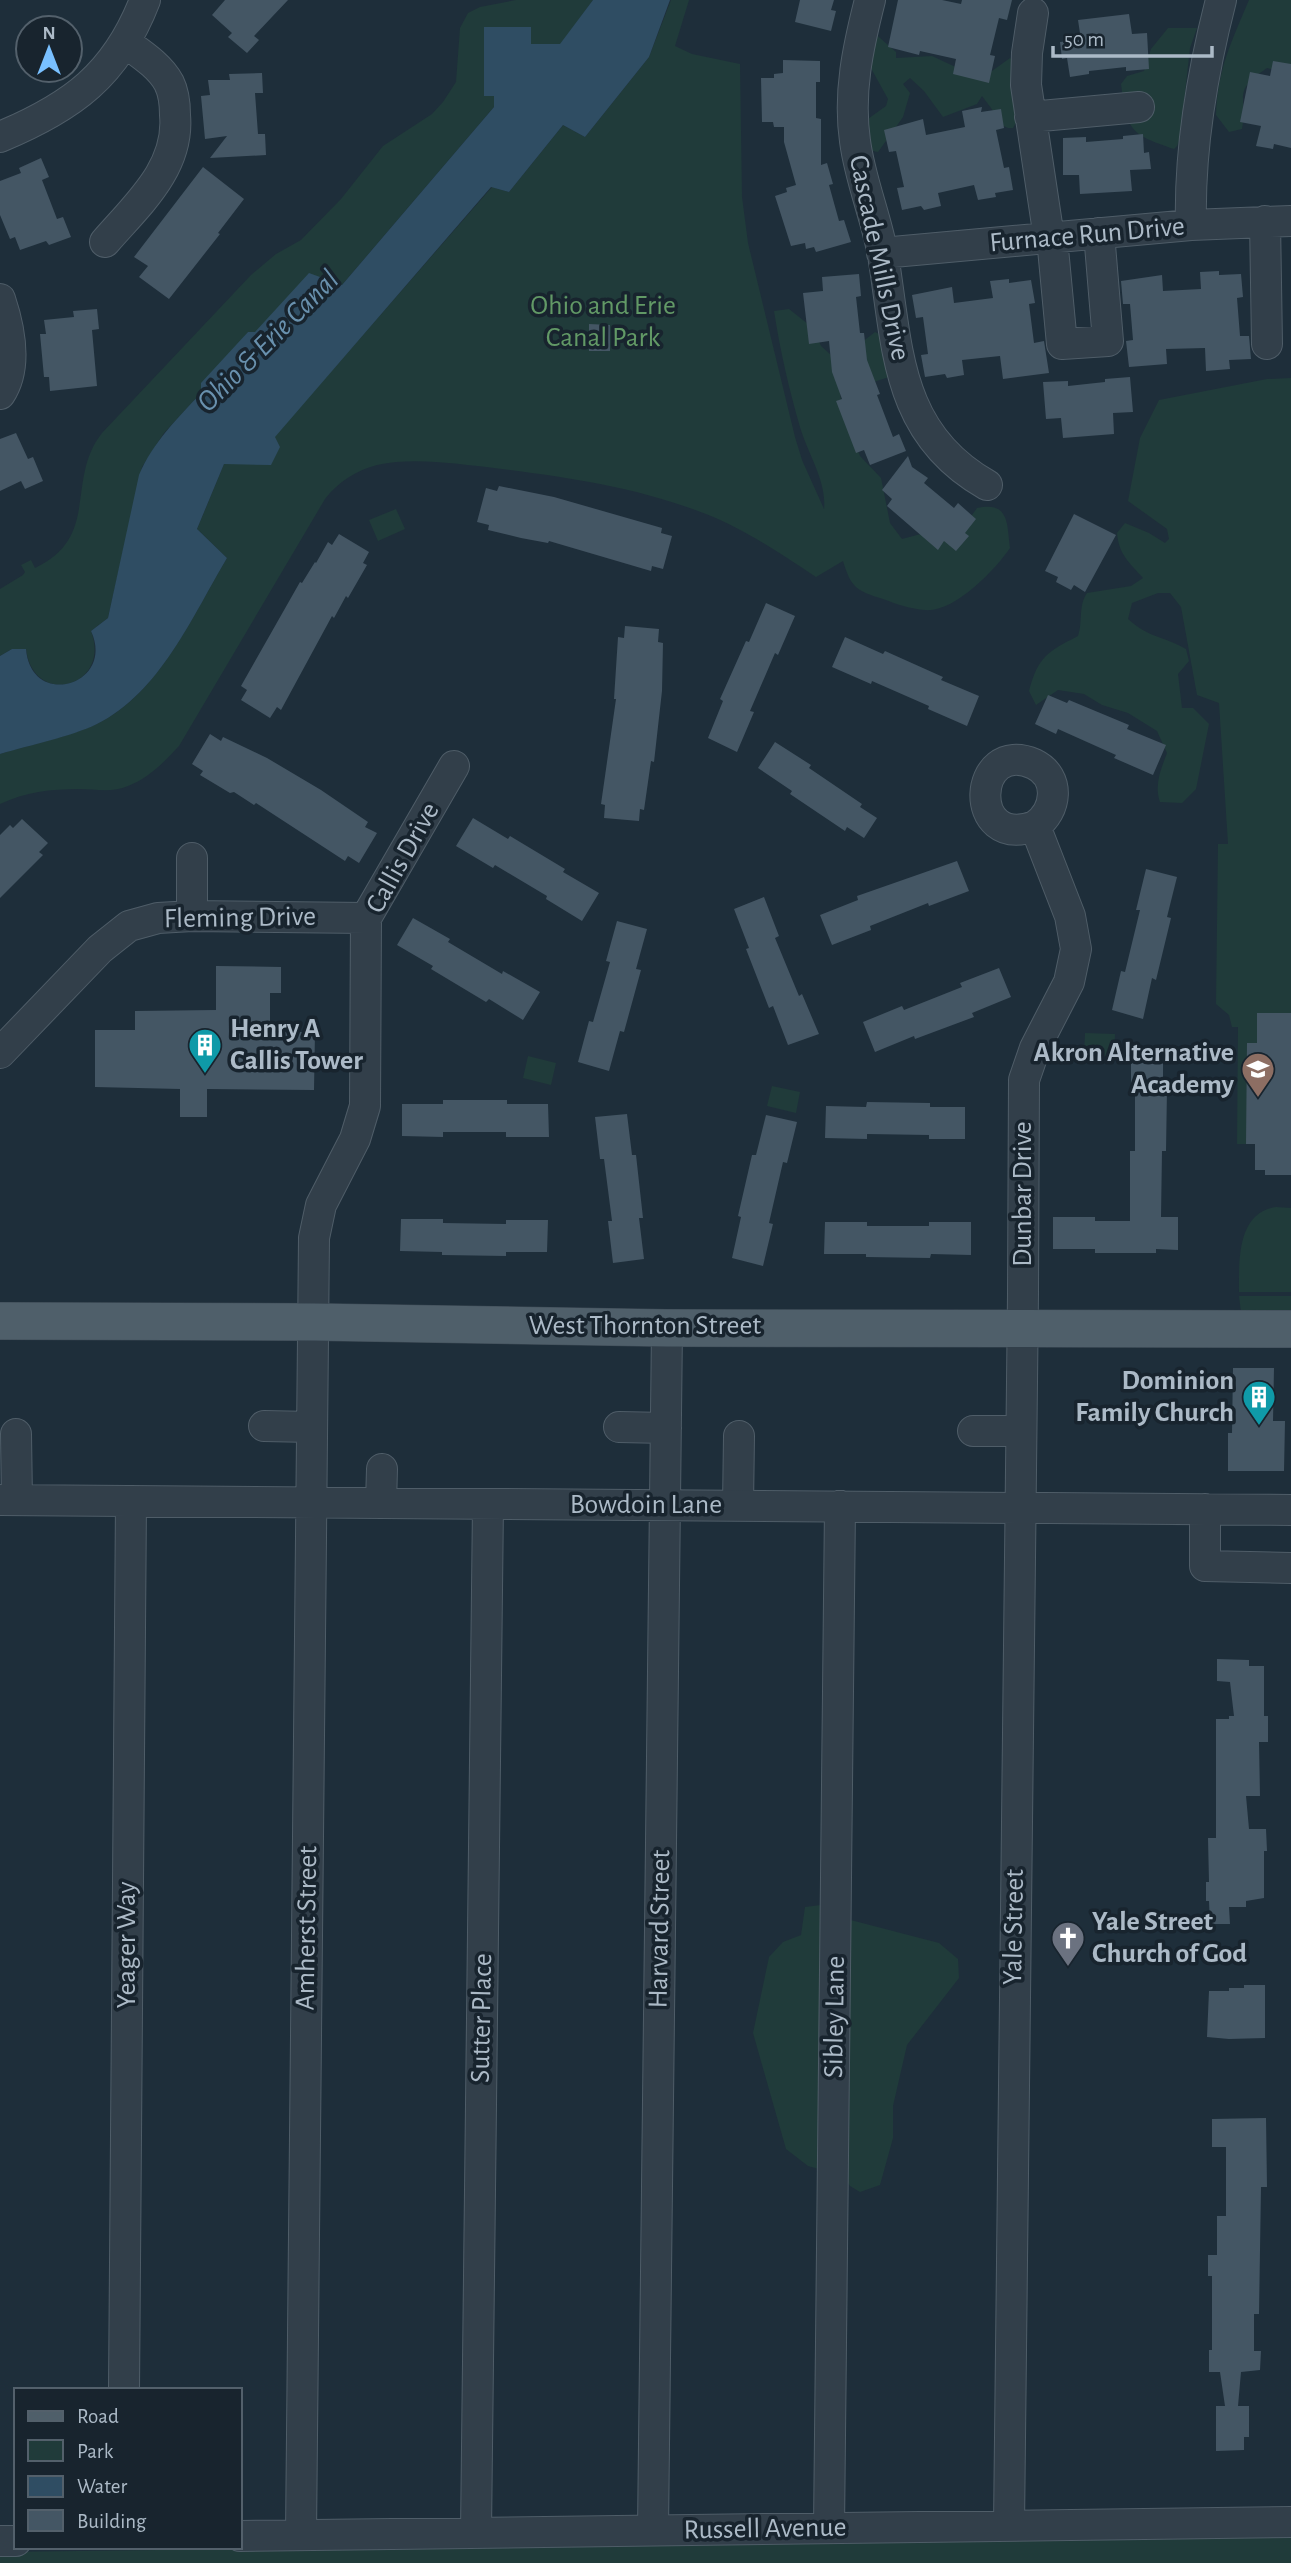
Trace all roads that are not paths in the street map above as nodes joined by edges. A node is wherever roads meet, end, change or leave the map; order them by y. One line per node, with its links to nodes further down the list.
1 (145, 0): 5 (street)
2 (870, 0): 14 (street, Cascade Mills Drive)
3 (1220, 0): 10 (street)
4 (1033, 13): 7 (street)
5 (126, 43): 8 (street); 13 (street)
6 (1139, 107): 7 (street)
7 (1030, 117): 12 (street)
8 (0, 137)
9 (1278, 221): 10 (street, Furnace Run Drive); 16 (street)
10 (1191, 225): 11 (street, Furnace Run Drive)
11 (1099, 233): 12 (street, Furnace Run Drive); 12 (street)
12 (1050, 238): 14 (street, Furnace Run Drive)
13 (105, 242)
14 (882, 253): 18 (street, Cascade Mills Drive)
15 (0, 299): 17 (street)
16 (1267, 344)
17 (0, 394)
18 (987, 485)
19 (454, 766): 23 (street, Callis Drive)
20 (1035, 826): 28 (street, Dunbar Drive)
21 (192, 858): 22 (street)
22 (192, 916): 23 (street, Fleming Drive); 24 (street, Fleming Drive)
23 (366, 918): 26 (street, Callis Drive)
24 (0, 1053)
25 (0, 1321): 26 (main road, West Thornton Street)
26 (313, 1322): 27 (main road, West Thornton Street); 31 (street, Amherst Street)
27 (667, 1328): 28 (main road, West Thornton Street); 33 (street, Harvard Street)
28 (1023, 1329): 29 (main road, West Thornton Street); 35 (street, Yale Street)
29 (1291, 1329)
30 (264, 1426): 31 (street)
31 (312, 1427): 41 (street, Amherst Street)
32 (619, 1427): 33 (street)
33 (666, 1428): 44 (street, Harvard Street)
34 (973, 1431): 35 (street)
35 (1021, 1431): 47 (street, Yale Street)
36 (16, 1434): 39 (street)
37 (739, 1436): 45 (street)
38 (382, 1469): 42 (street)
39 (8, 1500): 40 (street, Bowdoin Lane)
40 (131, 1501): 41 (street, Bowdoin Lane); 51 (street, Yeager Way)
41 (311, 1502): 42 (street, Bowdoin Lane); 57 (street, Amherst Street)
42 (381, 1503): 43 (street, Bowdoin Lane)
43 (488, 1504): 44 (street, Bowdoin Lane); 56 (street, Sutter Place)
44 (665, 1505): 45 (street, Bowdoin Lane); 55 (street, Harvard Street)
45 (738, 1505): 46 (street, Bowdoin Lane)
46 (840, 1506): 47 (street, Bowdoin Lane); 54 (street, Sibley Lane)
47 (1021, 1506): 48 (street, Bowdoin Lane); 53 (street, Yale Street)
48 (1205, 1509): 49 (street, Bowdoin Lane); 50 (street)
49 (1291, 1510)
50 (1291, 1568)
51 (124, 2388)
52 (1291, 2522): 53 (street, Russell Avenue)
53 (1009, 2526): 54 (street, Russell Avenue)
54 (830, 2528): 55 (street, Russell Avenue)
55 (653, 2530): 56 (street, Russell Avenue)
56 (476, 2533): 57 (street, Russell Avenue)
57 (301, 2535): 58 (street, Russell Avenue)
58 (242, 2536)

